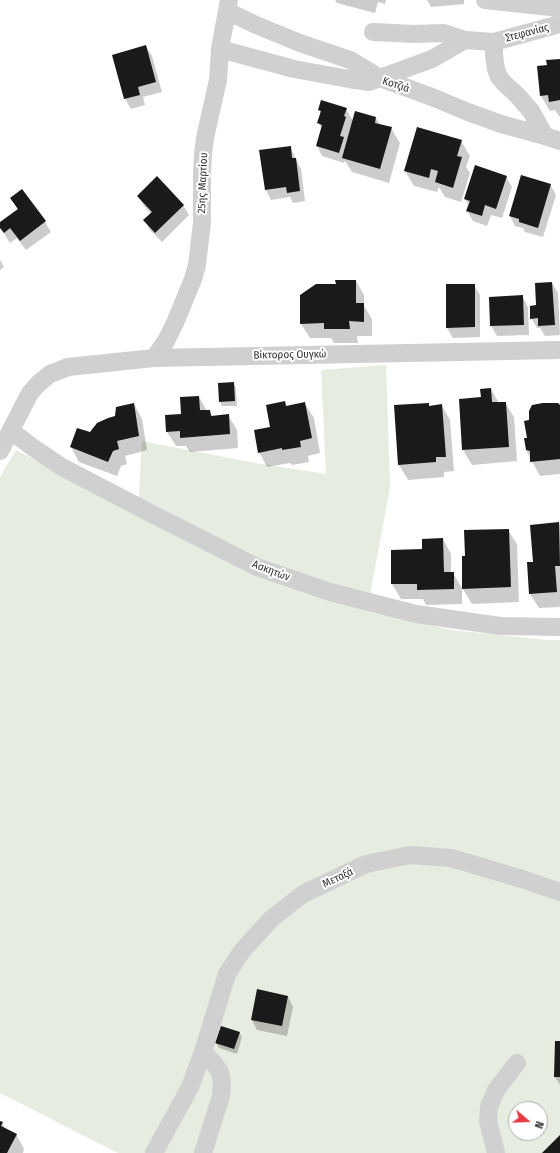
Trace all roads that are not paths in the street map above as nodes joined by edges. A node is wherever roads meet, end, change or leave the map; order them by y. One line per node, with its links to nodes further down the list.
1 (485, 0): 3 (street)
2 (228, 6): 8 (street, 25ης Μαρτίου); 9 (street)
3 (560, 8)
4 (560, 24): 7 (street, Στεφανίας)
5 (373, 32): 6 (street, Στεφανίας)
6 (465, 40): 7 (street, Στεφανίας); 9 (street)
7 (494, 42): 10 (street, Κοτζιά)
8 (220, 49): 9 (street, Κοτζιά); 12 (street, 25ης Μαρτίου)
9 (380, 78): 10 (street, Κοτζιά)
10 (552, 139)
11 (560, 350): 12 (street, Βίκτορος Ουγκώ)
12 (154, 358): 13 (street, Βίκτορος Ουγκώ)
13 (11, 431): 14 (street); 15 (street, Ασκητών)
14 (0, 451)
15 (560, 627)
16 (560, 892): 17 (street, Μεταξά)
17 (203, 1052): 19 (street, Μεταξά); 20 (street)
18 (517, 1063): 21 (street)
19 (154, 1153)
20 (203, 1153)
21 (496, 1153)

